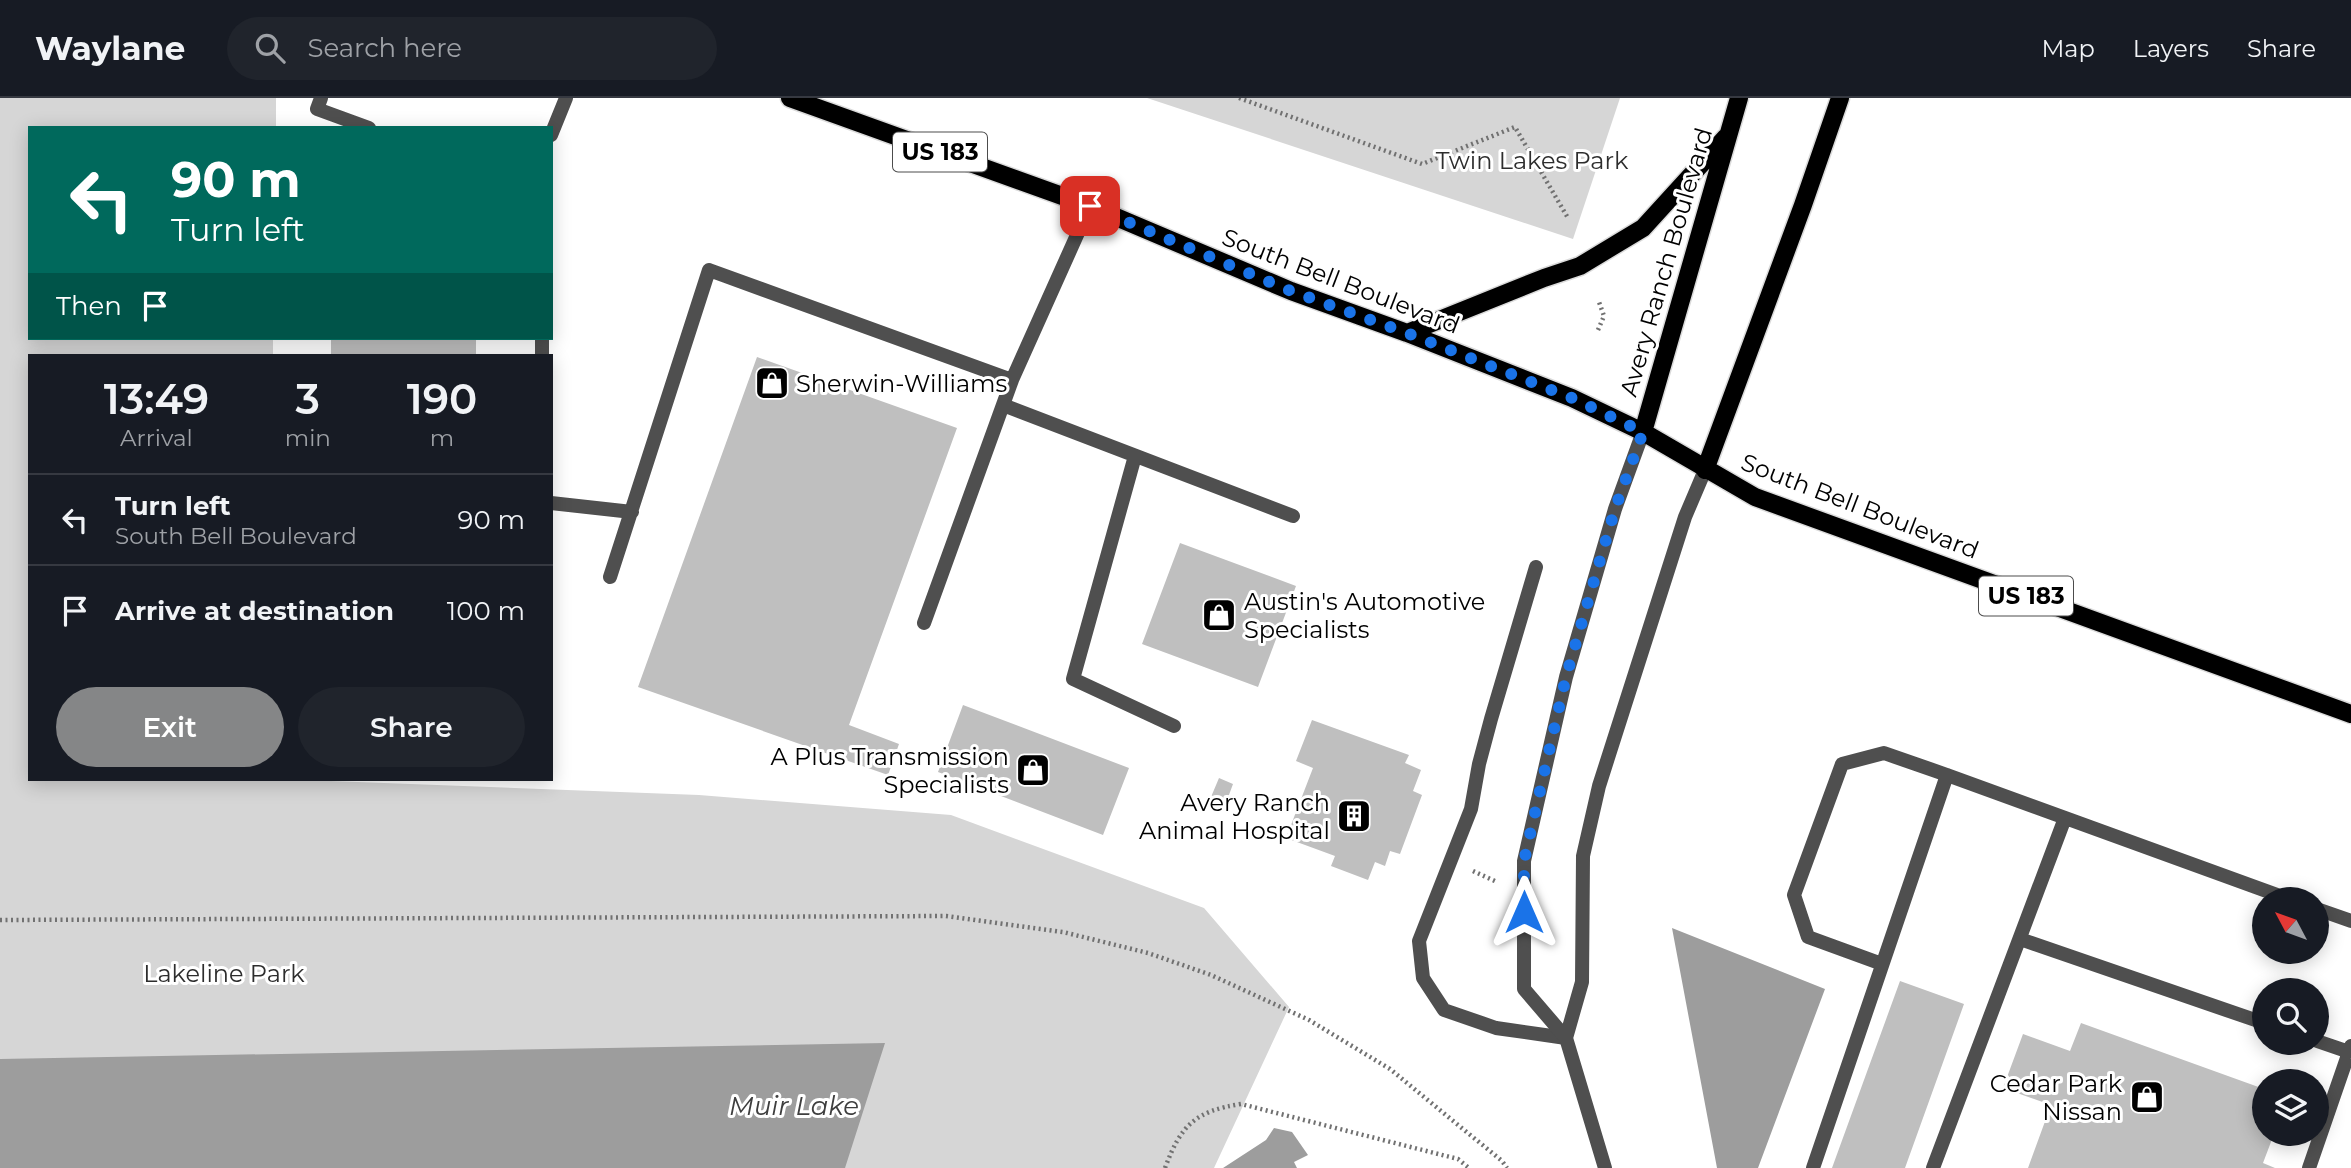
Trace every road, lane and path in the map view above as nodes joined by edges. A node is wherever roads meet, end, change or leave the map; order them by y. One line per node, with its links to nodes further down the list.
1 (321, 98): 7 (street)
2 (566, 98): 8 (street)
3 (790, 98): 10 (main road, US 183)
4 (1239, 98): 11 (path)
5 (1739, 98): 9 (main road, Avery Ranch Boulevard)
6 (1840, 98): 19 (main road)
7 (364, 126)
8 (553, 130)
9 (1726, 137): 14 (main road); 17 (main road, Avery Ranch Boulevard)
10 (1090, 206): 14 (main road, South Bell Boulevard / US 183); 15 (street)
11 (1568, 218)
12 (1599, 302): 13 (path)
13 (1598, 330)
14 (1407, 333): 17 (main road, South Bell Boulevard / US 183)
15 (1012, 380): 16 (street); 21 (street)
16 (1003, 404): 18 (street); 25 (street)
17 (1643, 432): 19 (main road, South Bell Boulevard / US 183); 39 (street, Avery Ranch Boulevard)
18 (1135, 456): 22 (street); 27 (street)
19 (1704, 470): 26 (main road, South Bell Boulevard / US 183); 39 (street)
20 (553, 503): 21 (street)
21 (632, 512): 24 (street)
22 (1293, 516)
23 (1536, 567): 39 (street)
24 (610, 577)
25 (924, 623)
26 (2351, 714)
27 (1174, 726)
28 (1947, 775): 29 (street); 37 (street); 37 (street)
29 (2066, 818): 32 (street); 36 (street)
30 (1472, 870): 31 (path)
31 (1498, 882)
32 (2255, 887)
33 (2329, 913): 35 (street)
34 (0, 920): 44 (path)
35 (2351, 921)
36 (2020, 939): 38 (street); 47 (street)
37 (1882, 964): 46 (street)
38 (2252, 1019)
39 (1566, 1038): 45 (street, Avery Ranch Boulevard)
40 (2329, 1044): 41 (street)
41 (2350, 1049): 48 (street)
42 (1165, 1168): 43 (path)
43 (1469, 1168)
44 (1507, 1168)
45 (1605, 1168)
46 (1813, 1168)
47 (1933, 1168)
48 (2309, 1168)

